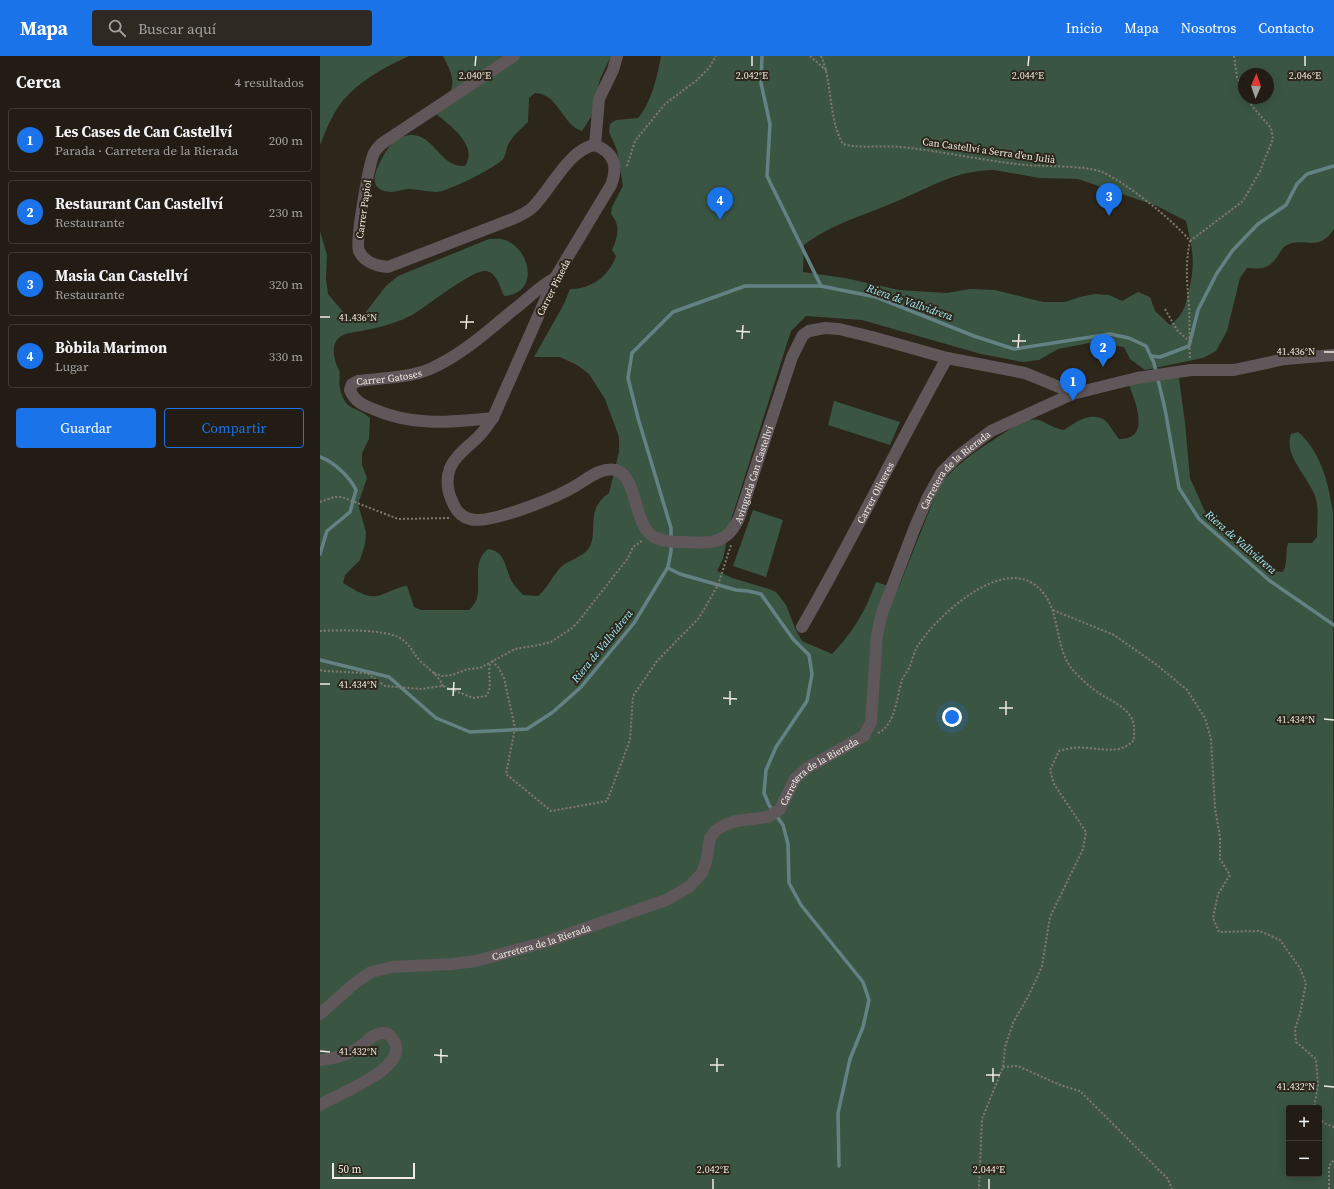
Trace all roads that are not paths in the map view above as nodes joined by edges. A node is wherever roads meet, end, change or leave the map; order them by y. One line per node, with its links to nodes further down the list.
1 (514, 56): 3 (street, Carrer Papiol)
2 (616, 56): 3 (street)
3 (595, 145): 4 (street, Carrer Pineda)
4 (555, 278): 11 (street, Carrer Pineda); 11 (street, Carrer Gatoses)
5 (1334, 355): 9 (street, Carretera de la Rierada)
6 (947, 358): 7 (street, Avinguda Can Castellví); 12 (street, Avinguda Can Castellví); 13 (street, Carrer Oliveres)
7 (1037, 377): 8 (street, Avinguda Can Castellví); 10 (street)
8 (1050, 384): 9 (street, Avinguda Can Castellví); 10 (street)
9 (1087, 389): 10 (street, Carretera de la Rierada)
10 (1052, 402): 14 (street, Carretera de la Rierada)
11 (493, 418): 12 (street, Carrer Pineda)
12 (650, 534)
13 (802, 627)
14 (320, 1014)
15 (320, 1060): 16 (street)
16 (320, 1105)

